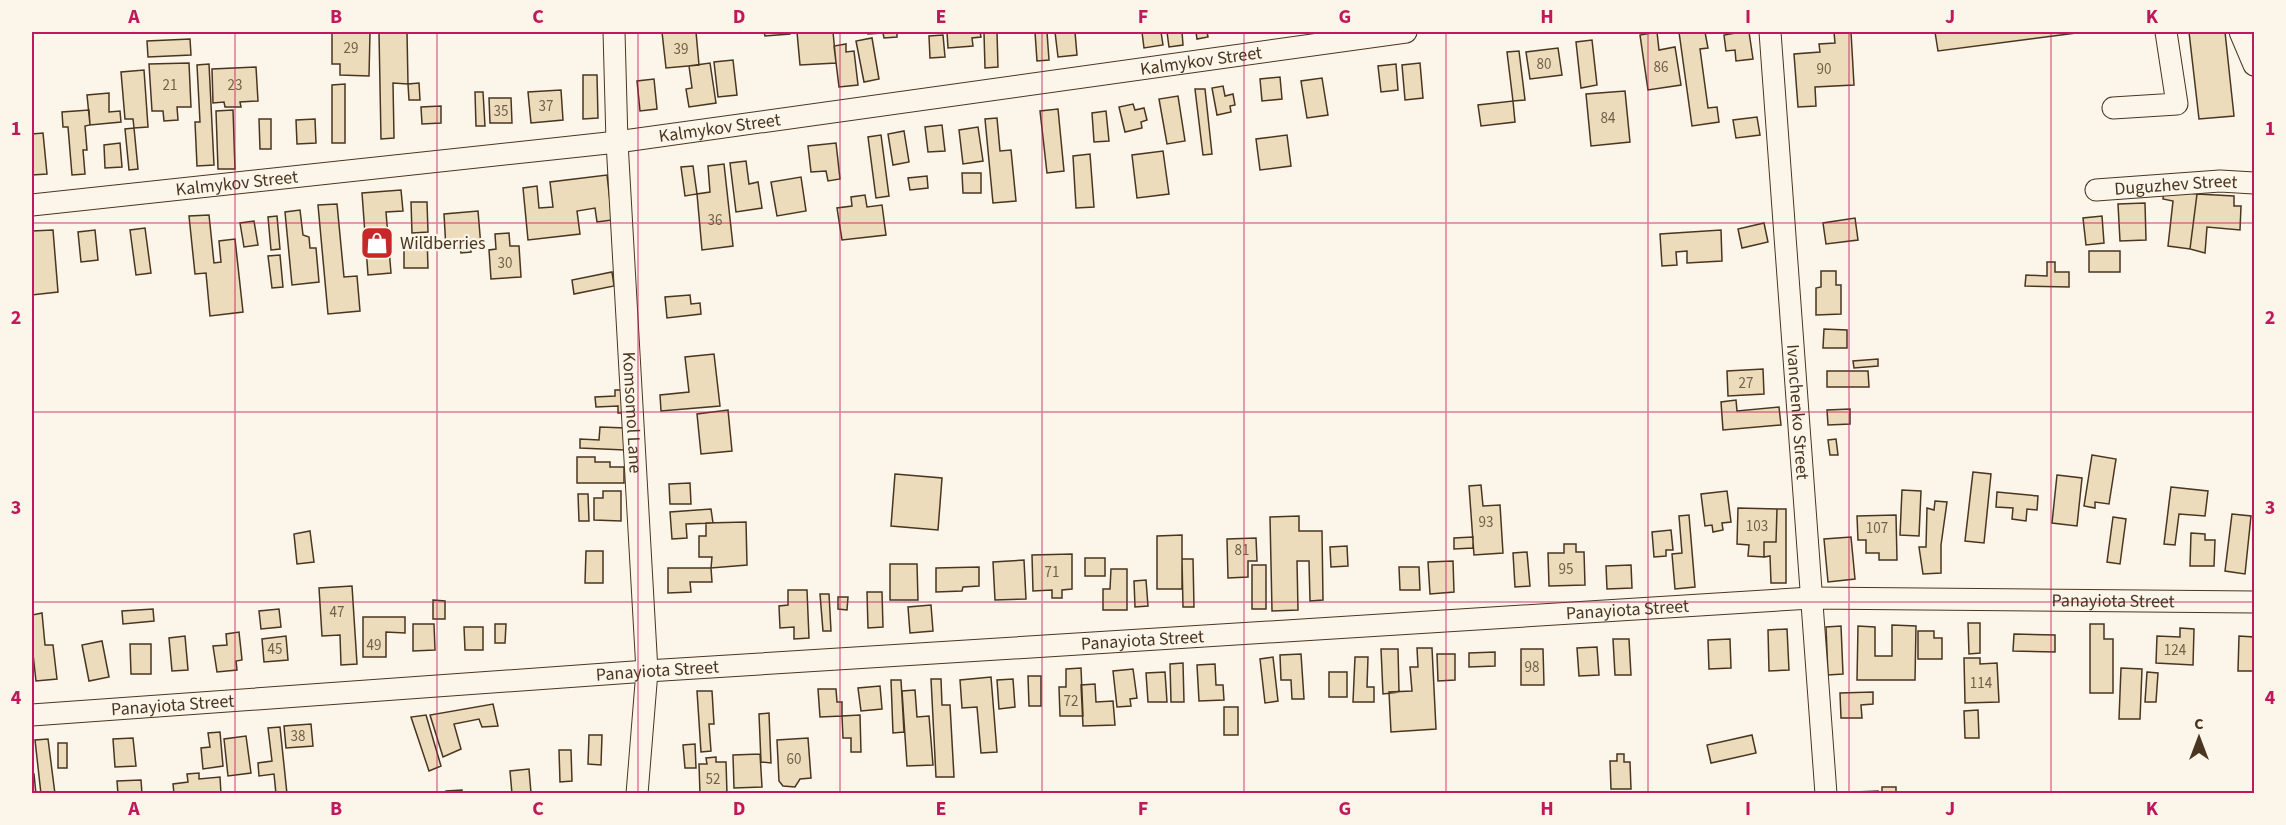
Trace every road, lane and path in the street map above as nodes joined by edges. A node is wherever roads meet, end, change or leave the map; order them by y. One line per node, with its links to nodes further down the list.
1 (614, 32): 8 (street, Komsomol Lane)
2 (1406, 32): 8 (street, Kalmykov Street)
3 (1770, 32): 12 (street, Ivanchenko Street)
4 (2166, 32): 7 (street)
5 (2240, 32): 6 (street)
6 (2254, 65)
7 (2114, 108)
8 (617, 142): 11 (street, Kalmykov Street); 14 (street, Komsomol Lane)
9 (2254, 183): 10 (street, Duguzhev Street)
10 (2096, 190)
11 (32, 205)
12 (1811, 598): 13 (street, Panayiota Street); 14 (street, Panayiota Street); 17 (street, Ivanchenko Street)
13 (2254, 602)
14 (647, 671): 15 (street, Panayiota Street); 16 (street, Komsomol Lane)
15 (32, 715)
16 (637, 794)
17 (1826, 794)

